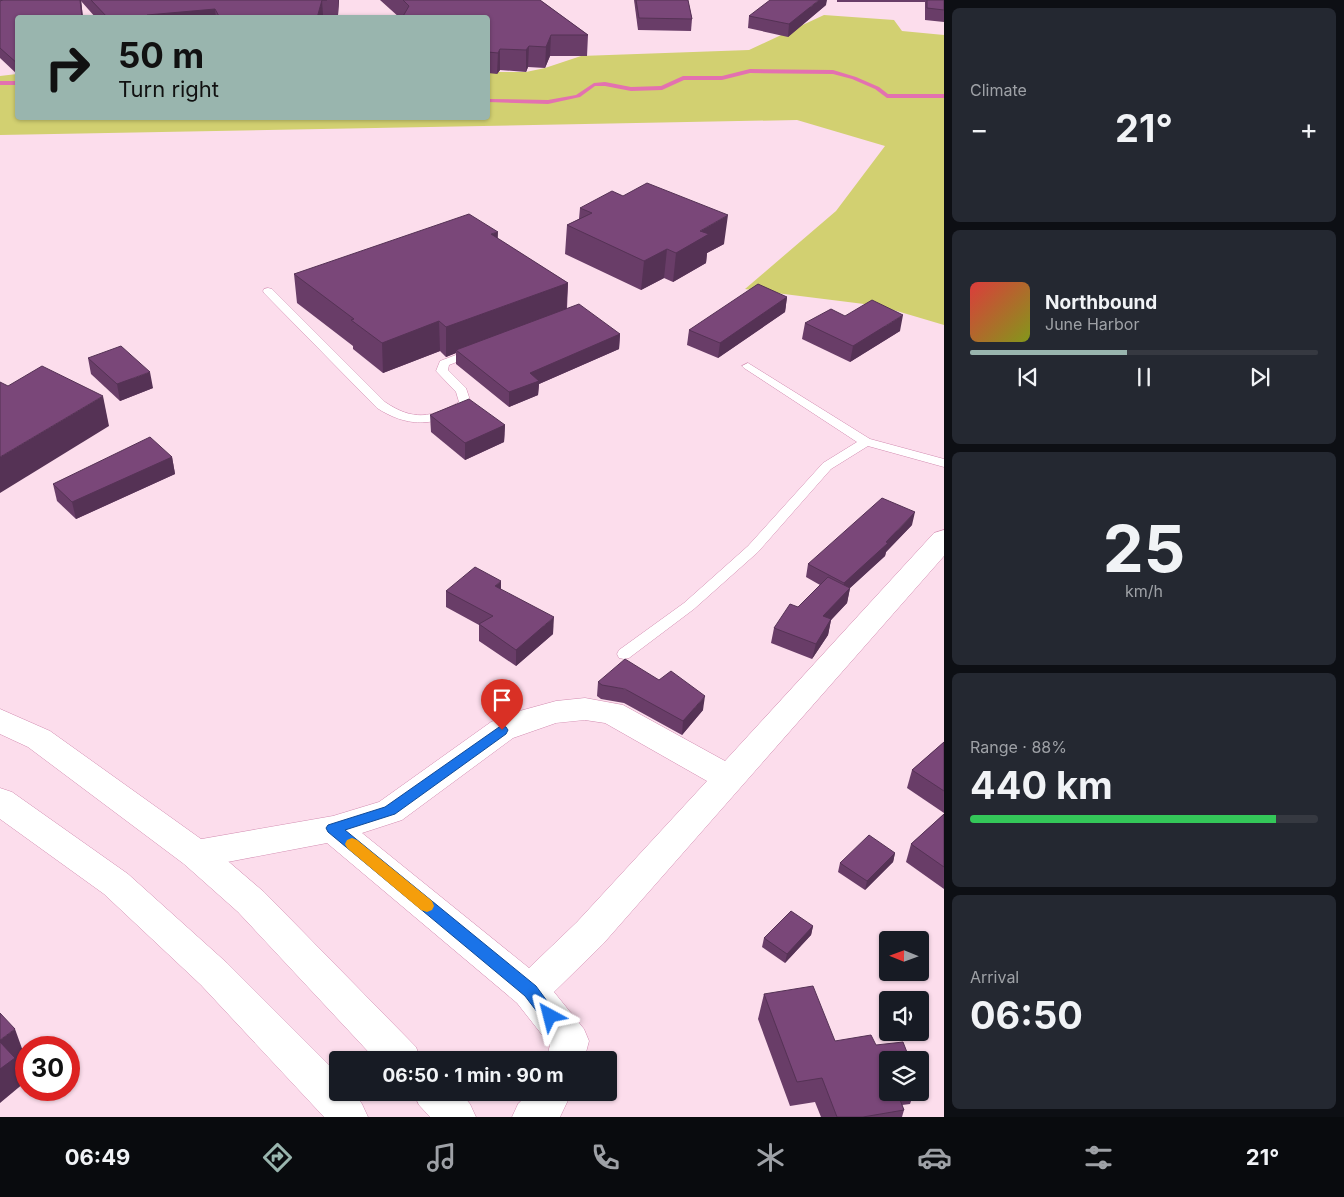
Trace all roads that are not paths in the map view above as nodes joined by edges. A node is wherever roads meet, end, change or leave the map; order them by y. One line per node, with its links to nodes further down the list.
1 (268, 291): 2 (lane)
2 (482, 348)
3 (748, 366): 4 (lane)
4 (866, 442): 5 (lane); 7 (lane)
5 (944, 463)
6 (944, 539): 9 (street)
7 (624, 654)
8 (0, 720): 12 (street)
9 (730, 779): 11 (street); 13 (street)
10 (0, 801): 18 (street)
11 (333, 828): 12 (street); 13 (street)
12 (196, 854): 14 (street)
13 (530, 991): 15 (street)
14 (393, 1051)
15 (567, 1051)
16 (441, 1101): 19 (street)
17 (548, 1101): 20 (street)
18 (348, 1117)
19 (456, 1117)
20 (532, 1117)

